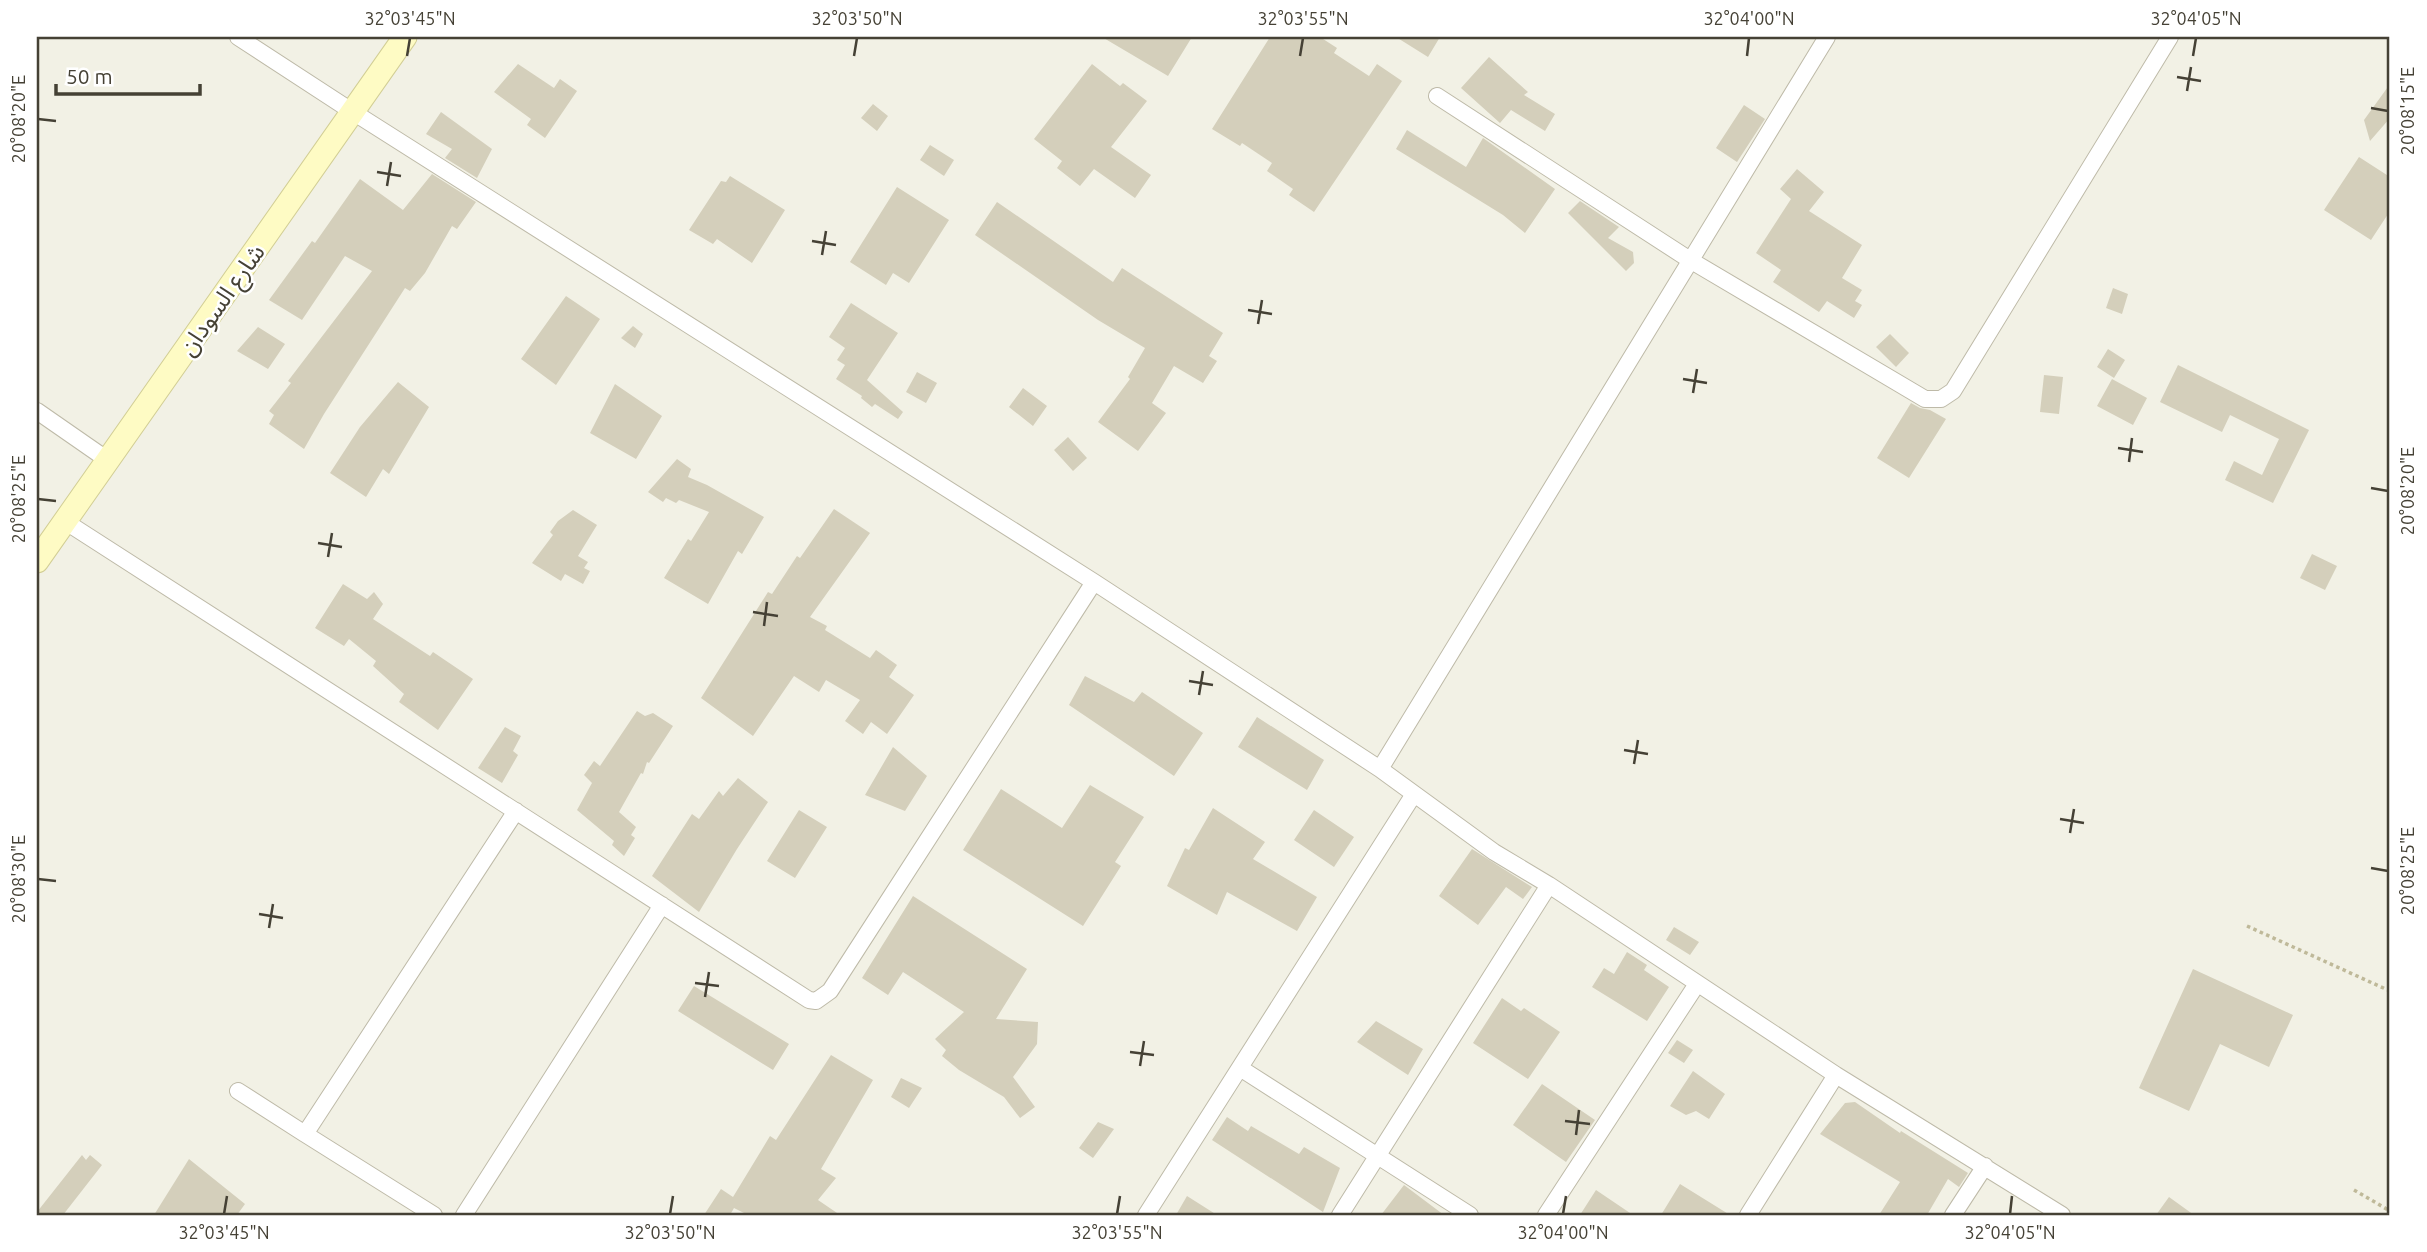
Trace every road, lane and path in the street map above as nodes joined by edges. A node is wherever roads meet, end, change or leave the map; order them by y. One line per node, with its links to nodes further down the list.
1 (238, 37): 6 (street)
2 (405, 37): 6 (main road, شارع السودان)
3 (1827, 37): 7 (street)
4 (2170, 37): 7 (street)
5 (1437, 96): 7 (street)
6 (353, 112): 9 (main road, شارع السودان); 12 (street)
7 (1690, 260): 13 (street)
8 (37, 411): 9 (street)
9 (109, 461): 10 (main road, شارع السودان)
10 (66, 522): 11 (main road, شارع السودان); 15 (street)
11 (37, 561)
12 (1094, 582): 13 (street); 17 (street)
13 (1380, 769): 14 (street)
14 (1414, 794): 16 (street); 21 (street)
15 (516, 811): 17 (street); 24 (street)
16 (1549, 885): 19 (street); 25 (street)
17 (662, 905): 30 (street)
18 (2247, 926): 20 (path)
19 (1697, 984): 22 (street); 34 (street)
20 (2390, 991)
21 (1240, 1068): 25 (street); 31 (street)
22 (1836, 1075): 26 (street); 35 (street)
23 (238, 1091): 24 (street)
24 (305, 1134): 29 (street)
25 (1378, 1156): 32 (street); 33 (street)
26 (1985, 1166): 36 (street); 37 (street)
27 (2354, 1190): 28 (path)
28 (2390, 1211)
29 (434, 1215)
30 (464, 1215)
31 (1146, 1215)
32 (1340, 1215)
33 (1470, 1215)
34 (1546, 1215)
35 (1748, 1215)
36 (1953, 1215)
37 (2063, 1215)

